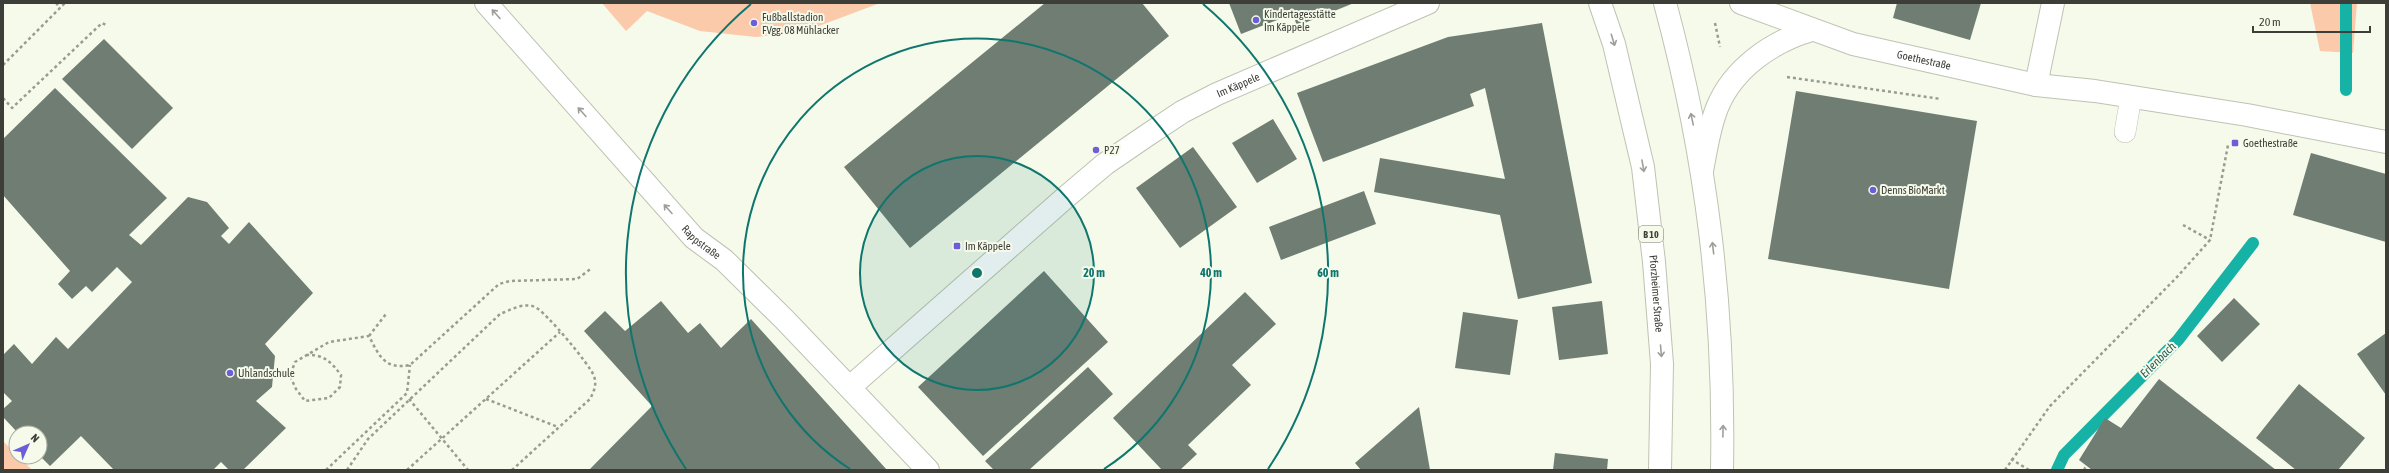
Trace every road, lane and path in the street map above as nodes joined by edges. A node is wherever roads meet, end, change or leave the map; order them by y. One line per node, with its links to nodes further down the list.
1 (56, 3): 9 (path)
2 (65, 3): 9 (path)
3 (486, 3): 28 (street, Rappstraße, one-way to 3)
4 (1428, 3): 28 (street, Im Käppele)
5 (1600, 3): 41 (street, Pforzheimer Straße / B 10, one-way to 41)
6 (1664, 3): 19 (street, one-way to 6)
7 (1741, 3): 11 (street, Goethestraße)
8 (2053, 3): 13 (street)
9 (60, 8): 12 (path)
10 (108, 26): 15 (path)
11 (1812, 30): 13 (street, Goethestraße); 19 (street)
12 (3, 65)
13 (2036, 85): 14 (street, Goethestraße)
14 (2131, 97): 16 (lane); 18 (street, Goethestraße)
15 (3, 98)
16 (2125, 132)
17 (2229, 140): 21 (path)
18 (2386, 142)
19 (1702, 171): 42 (street, one-way to 19)
20 (2183, 225): 21 (path)
21 (2210, 240): 33 (path)
22 (592, 268): 27 (path)
23 (386, 314): 25 (path)
24 (560, 332): 29 (path); 30 (path); 31 (path)
25 (369, 336): 26 (path); 27 (path)
26 (306, 356): 26 (path)
27 (410, 365): 35 (path)
28 (850, 387): 40 (street, Rappstraße)
29 (409, 399): 32 (path); 36 (path)
30 (486, 399): 31 (path); 32 (path)
31 (558, 427): 39 (path)
32 (442, 439): 37 (path); 38 (path)
33 (2011, 459): 43 (path); 44 (path)
34 (2086, 466): 45 (path)
35 (326, 470)
36 (347, 470)
37 (407, 470)
38 (468, 470)
39 (512, 470)
40 (928, 470)
41 (1660, 470)
42 (1722, 470)
43 (2005, 470)
44 (2029, 470)
45 (2084, 470)

